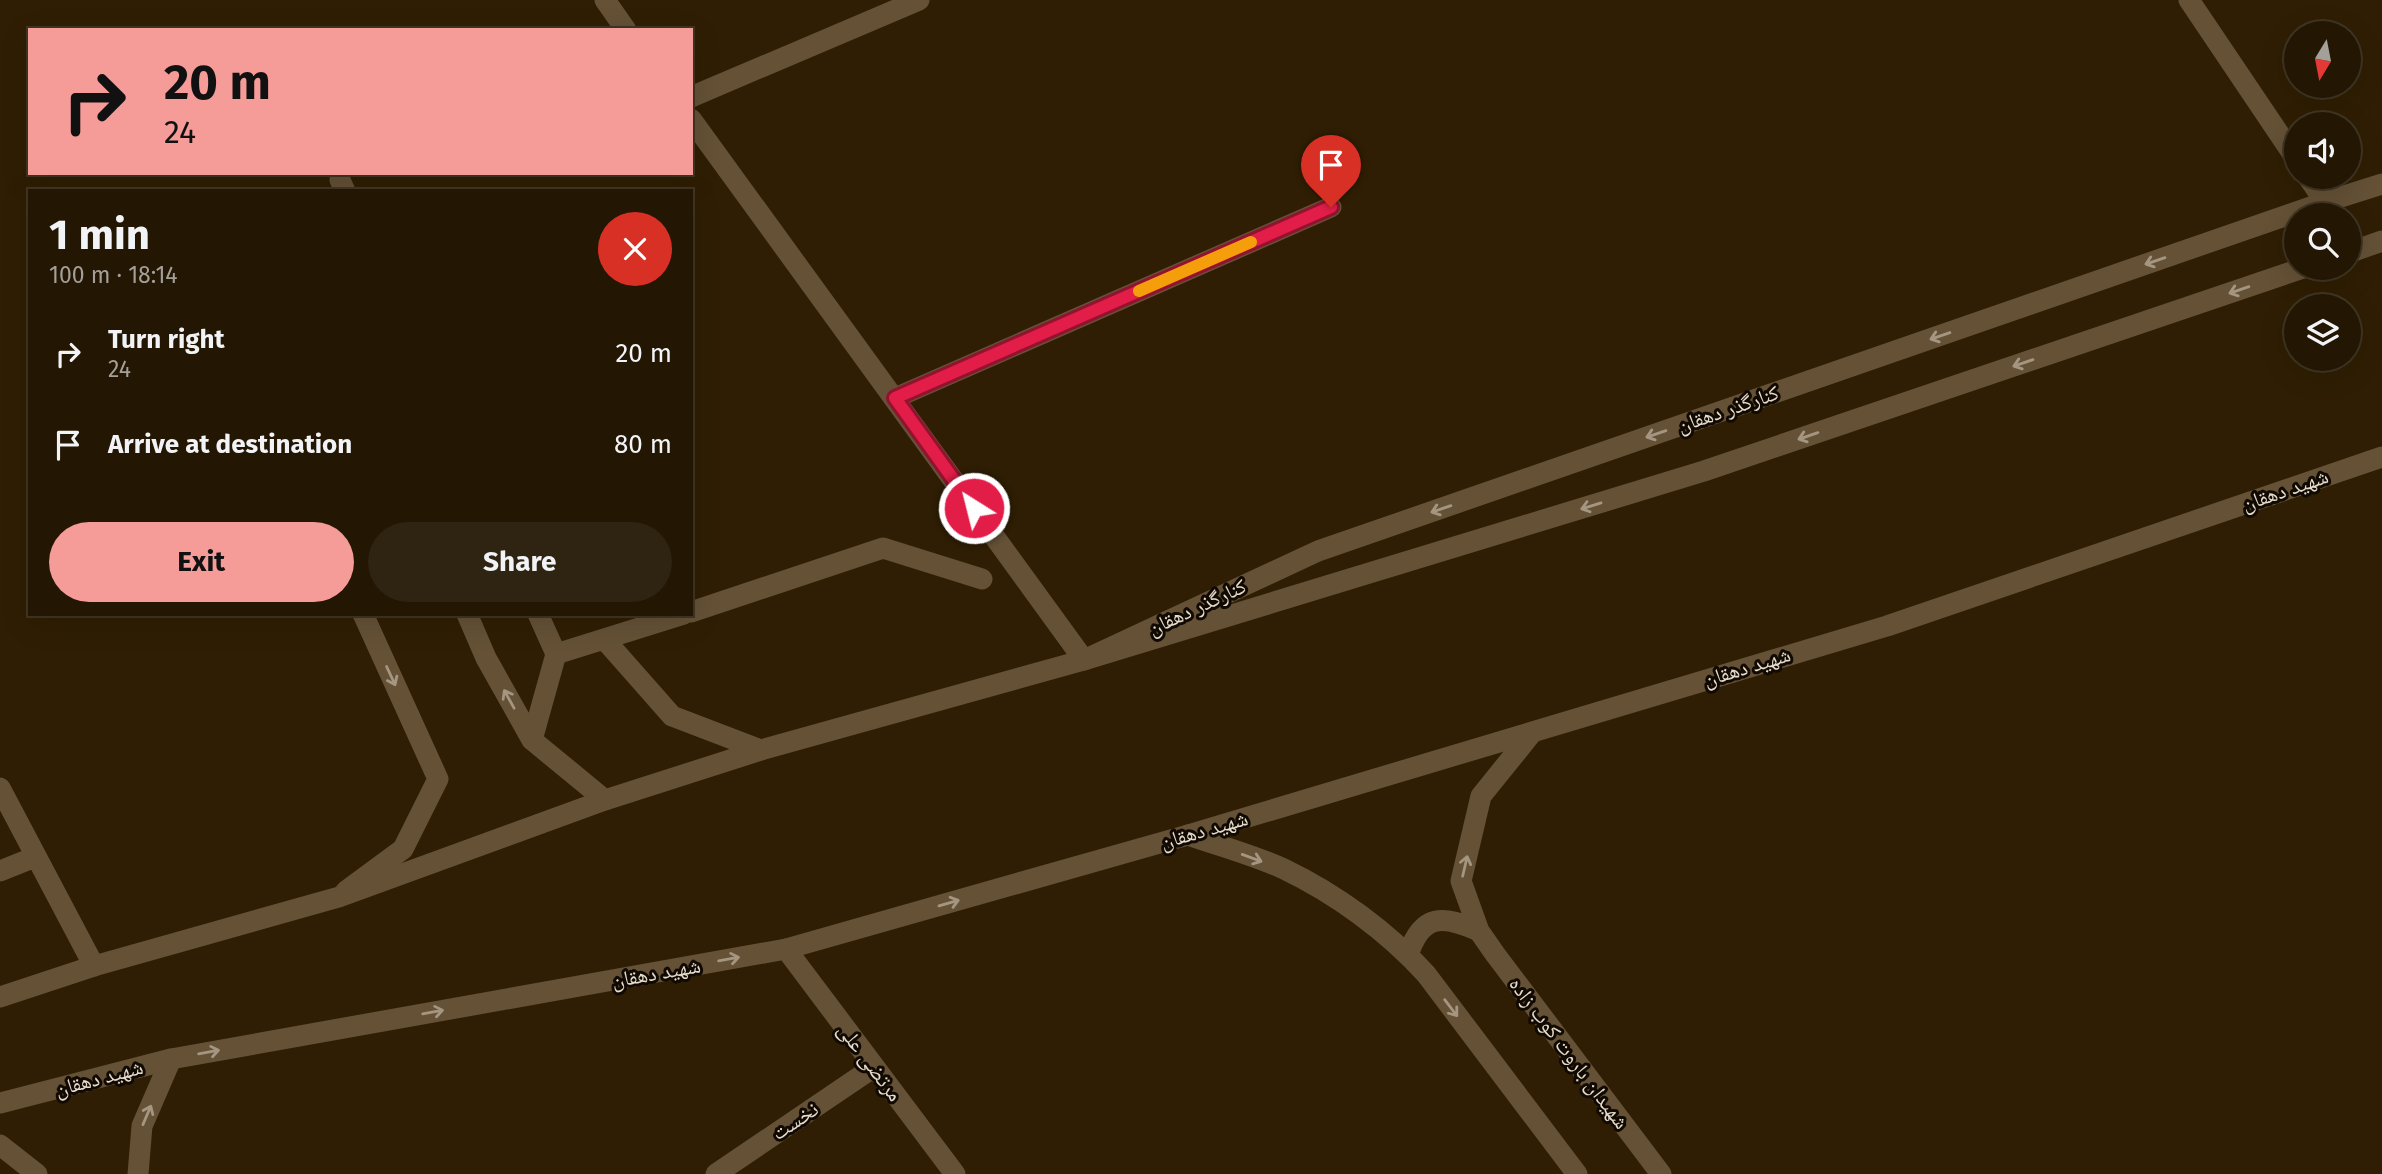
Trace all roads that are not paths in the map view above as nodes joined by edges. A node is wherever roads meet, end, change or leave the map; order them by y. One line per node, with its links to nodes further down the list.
1 (604, 0): 4 (street)
2 (919, 0): 5 (street)
3 (2189, 0): 7 (street)
4 (625, 28)
5 (693, 96)
6 (693, 122): 15 (street)
7 (2284, 141)
8 (2382, 184): 10 (street, کنارگذر دهقان)
9 (2316, 189): 10 (street)
10 (2325, 202): 25 (street, کنارگذر دهقان, one-way to 25)
11 (1331, 207): 15 (street)
12 (2382, 241): 13 (street)
13 (2361, 248)
14 (2284, 275): 25 (street, one-way to 25)
15 (895, 398): 25 (street)
16 (2382, 457): 26 (street, شهید دهقان)
17 (982, 579): 18 (street)
18 (693, 611)
19 (364, 616): 34 (street, one-way to 34)
20 (468, 616): 27 (street, one-way to 20)
21 (539, 616): 24 (street)
22 (678, 616): 23 (street)
23 (605, 640): 24 (street); 28 (street)
24 (556, 654): 27 (street)
25 (1084, 660): 28 (street)
26 (1531, 734): 31 (street, شهید دهقان); 35 (street, شهیدان باروت کوب زاده, one-way to 26)
27 (532, 740): 30 (street)
28 (761, 750): 30 (street)
29 (0, 788): 32 (street)
30 (606, 800): 34 (street)
31 (1188, 835): 36 (street, شهید دهقان, one-way to 31); 37 (street, one-way to 37)
32 (35, 857): 33 (street); 38 (street)
33 (0, 871)
34 (339, 897): 38 (street)
35 (1479, 931): 37 (street); 49 (street, شهیدان باروت کوب زاده)
36 (786, 949): 40 (street, شهید دهقان, one-way to 36); 41 (street, مرتضی علی)
37 (1408, 955): 48 (street, one-way to 48)
38 (94, 966): 39 (street)
39 (0, 996)
40 (171, 1059): 42 (street, شهید دهقان); 45 (street, one-way to 40)
41 (874, 1067): 46 (street, نخست); 47 (street, مرتضی علی)
42 (0, 1103)
43 (0, 1146): 44 (street)
44 (37, 1174)
45 (138, 1174)
46 (716, 1174)
47 (954, 1174)
48 (1577, 1174)
49 (1661, 1174)

